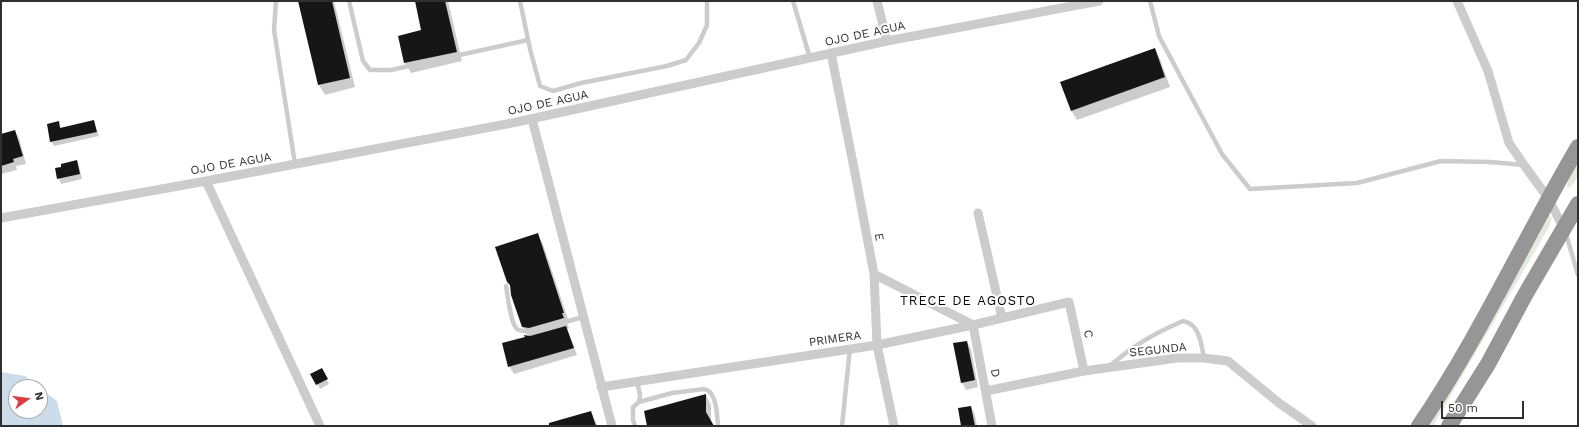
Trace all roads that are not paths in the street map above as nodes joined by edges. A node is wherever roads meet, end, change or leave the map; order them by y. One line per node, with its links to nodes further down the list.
1 (276, 1): 17 (lane)
2 (349, 1): 11 (lane)
3 (520, 1): 11 (lane)
4 (707, 1): 11 (lane)
5 (793, 1): 14 (lane)
6 (877, 1): 12 (street)
7 (1099, 1): 10 (street, OJO DE AGUA)
8 (1150, 1): 18 (lane)
9 (1457, 1): 18 (street)
10 (1056, 5): 12 (street, OJO DE AGUA)
11 (528, 40)
12 (887, 41): 13 (street, OJO DE AGUA)
13 (831, 53): 14 (street, OJO DE AGUA); 25 (street, E)
14 (810, 58): 15 (street, OJO DE AGUA)
15 (532, 119): 17 (street, OJO DE AGUA); 29 (street)
16 (1578, 147): 20 (highway)
17 (295, 164): 19 (street, OJO DE AGUA)
18 (1524, 165): 20 (street)
19 (206, 181): 23 (street, OJO DE AGUA); 41 (street)
20 (1548, 198): 24 (street); 49 (highway)
21 (1578, 204): 24 (highway)
22 (978, 213): 30 (street)
23 (1, 218)
24 (1564, 229): 26 (lane); 50 (highway)
25 (874, 274): 31 (street); 32 (street, E)
26 (1578, 274)
27 (506, 286): 29 (lane)
28 (1069, 302): 30 (street, PRIMERA); 36 (street, C)
29 (583, 317): 38 (street)
30 (1002, 318): 31 (street, PRIMERA)
31 (973, 325): 32 (street, PRIMERA); 39 (street, D)
32 (877, 345): 33 (street, PRIMERA); 46 (street, E)
33 (850, 348): 37 (street, PRIMERA); 45 (lane)
34 (1204, 358): 35 (street, SEGUNDA); 35 (lane); 48 (street, SEGUNDA)
35 (1108, 368): 36 (street, SEGUNDA)
36 (1084, 371): 39 (street, SEGUNDA)
37 (637, 381): 38 (street, PRIMERA); 40 (lane)
38 (601, 387): 42 (street)
39 (986, 391): 47 (street, D)
40 (639, 402): 43 (lane); 44 (lane)
41 (320, 426)
42 (612, 426)
43 (635, 426)
44 (718, 426)
45 (842, 426)
46 (894, 426)
47 (992, 426)
48 (1312, 426)
49 (1418, 426)
50 (1449, 426)

